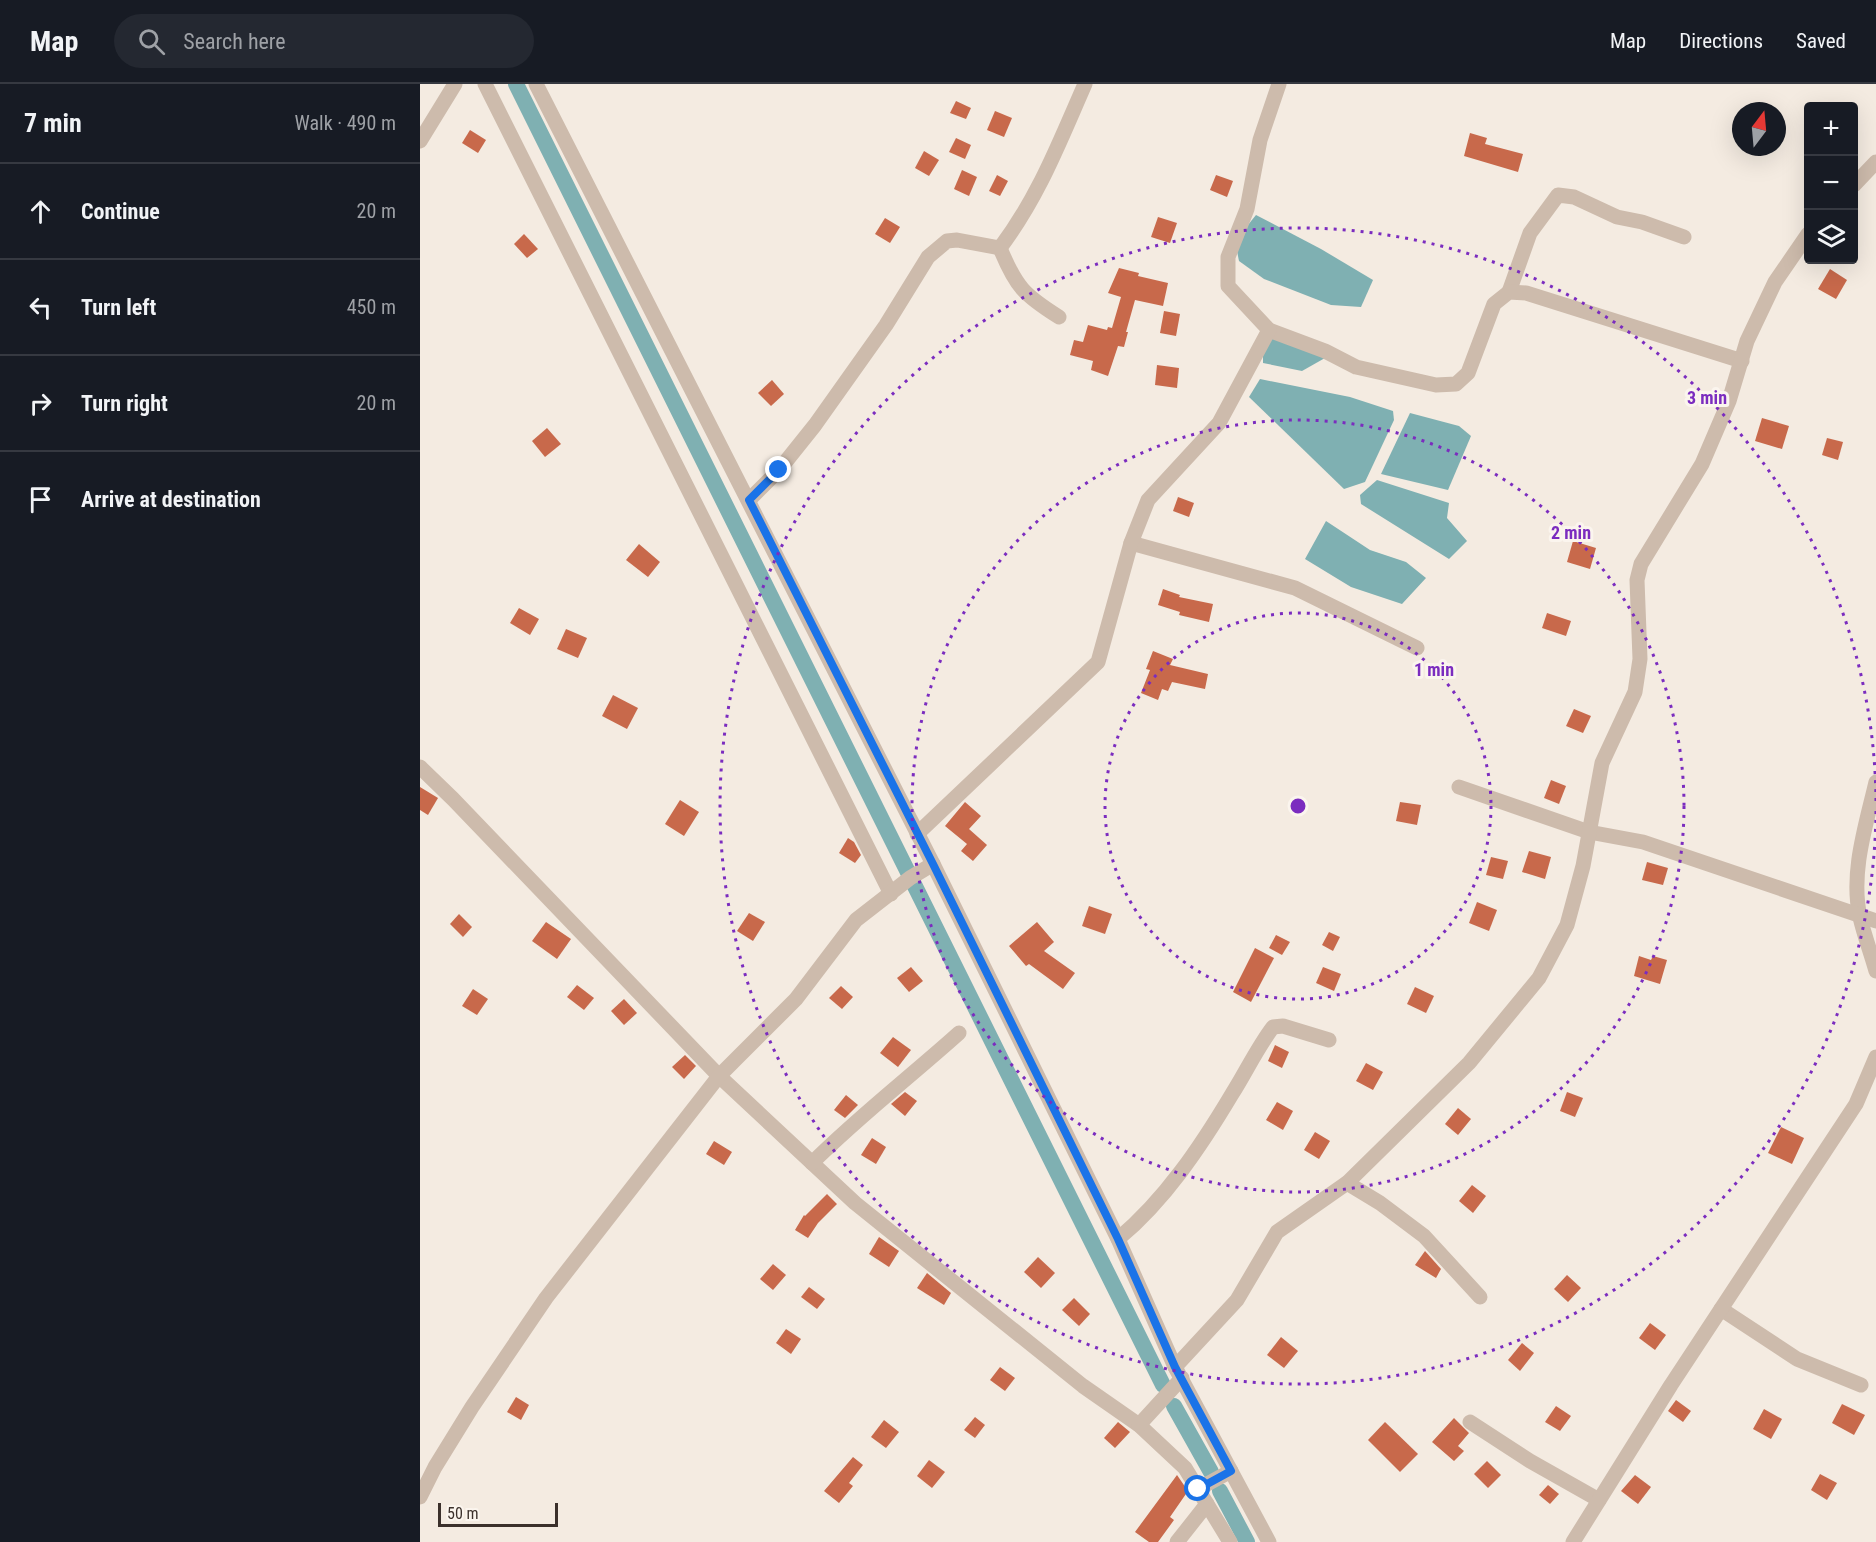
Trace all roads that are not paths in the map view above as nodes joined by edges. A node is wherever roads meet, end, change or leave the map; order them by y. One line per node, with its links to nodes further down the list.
1 (455, 84): 6 (street)
2 (485, 84): 25 (street)
3 (536, 84): 16 (street)
4 (1084, 84): 11 (street)
5 (1279, 84): 14 (street)
6 (420, 141)
7 (1876, 162): 8 (street)
8 (1858, 181)
9 (1684, 237): 12 (street)
10 (1804, 241): 15 (street)
11 (1000, 248): 13 (street); 16 (street)
12 (1509, 292): 14 (street); 15 (street)
13 (1059, 317)
14 (1269, 330): 17 (street)
15 (1742, 361): 22 (street)
16 (749, 500): 23 (street)
17 (1131, 543): 18 (street); 23 (street)
18 (1418, 648)
19 (420, 767): 32 (street)
20 (1876, 782): 26 (street)
21 (1459, 787): 22 (street)
22 (1589, 832): 26 (street); 34 (street)
23 (917, 834): 24 (street)
24 (933, 864): 25 (street); 35 (street)
25 (891, 894): 32 (street)
26 (1860, 915): 27 (street); 28 (street)
27 (1876, 921)
28 (1876, 971)
29 (959, 1033): 33 (street)
30 (1329, 1040): 35 (street)
31 (1876, 1057): 37 (street)
32 (719, 1076): 33 (street); 44 (street)
33 (812, 1163): 41 (street)
34 (1347, 1183): 36 (street); 38 (street)
35 (1118, 1239): 38 (street)
36 (1480, 1297)
37 (1721, 1309): 39 (street); 45 (street)
38 (1179, 1372): 41 (street); 42 (street)
39 (1861, 1385)
40 (1470, 1422): 45 (street)
41 (1139, 1425): 43 (street)
42 (1231, 1471): 43 (street); 49 (street)
43 (1198, 1489): 46 (street)
44 (420, 1497)
45 (1599, 1500): 50 (street)
46 (1208, 1504): 47 (street); 48 (street)
47 (1177, 1542)
48 (1230, 1542)
49 (1269, 1542)
50 (1573, 1542)

